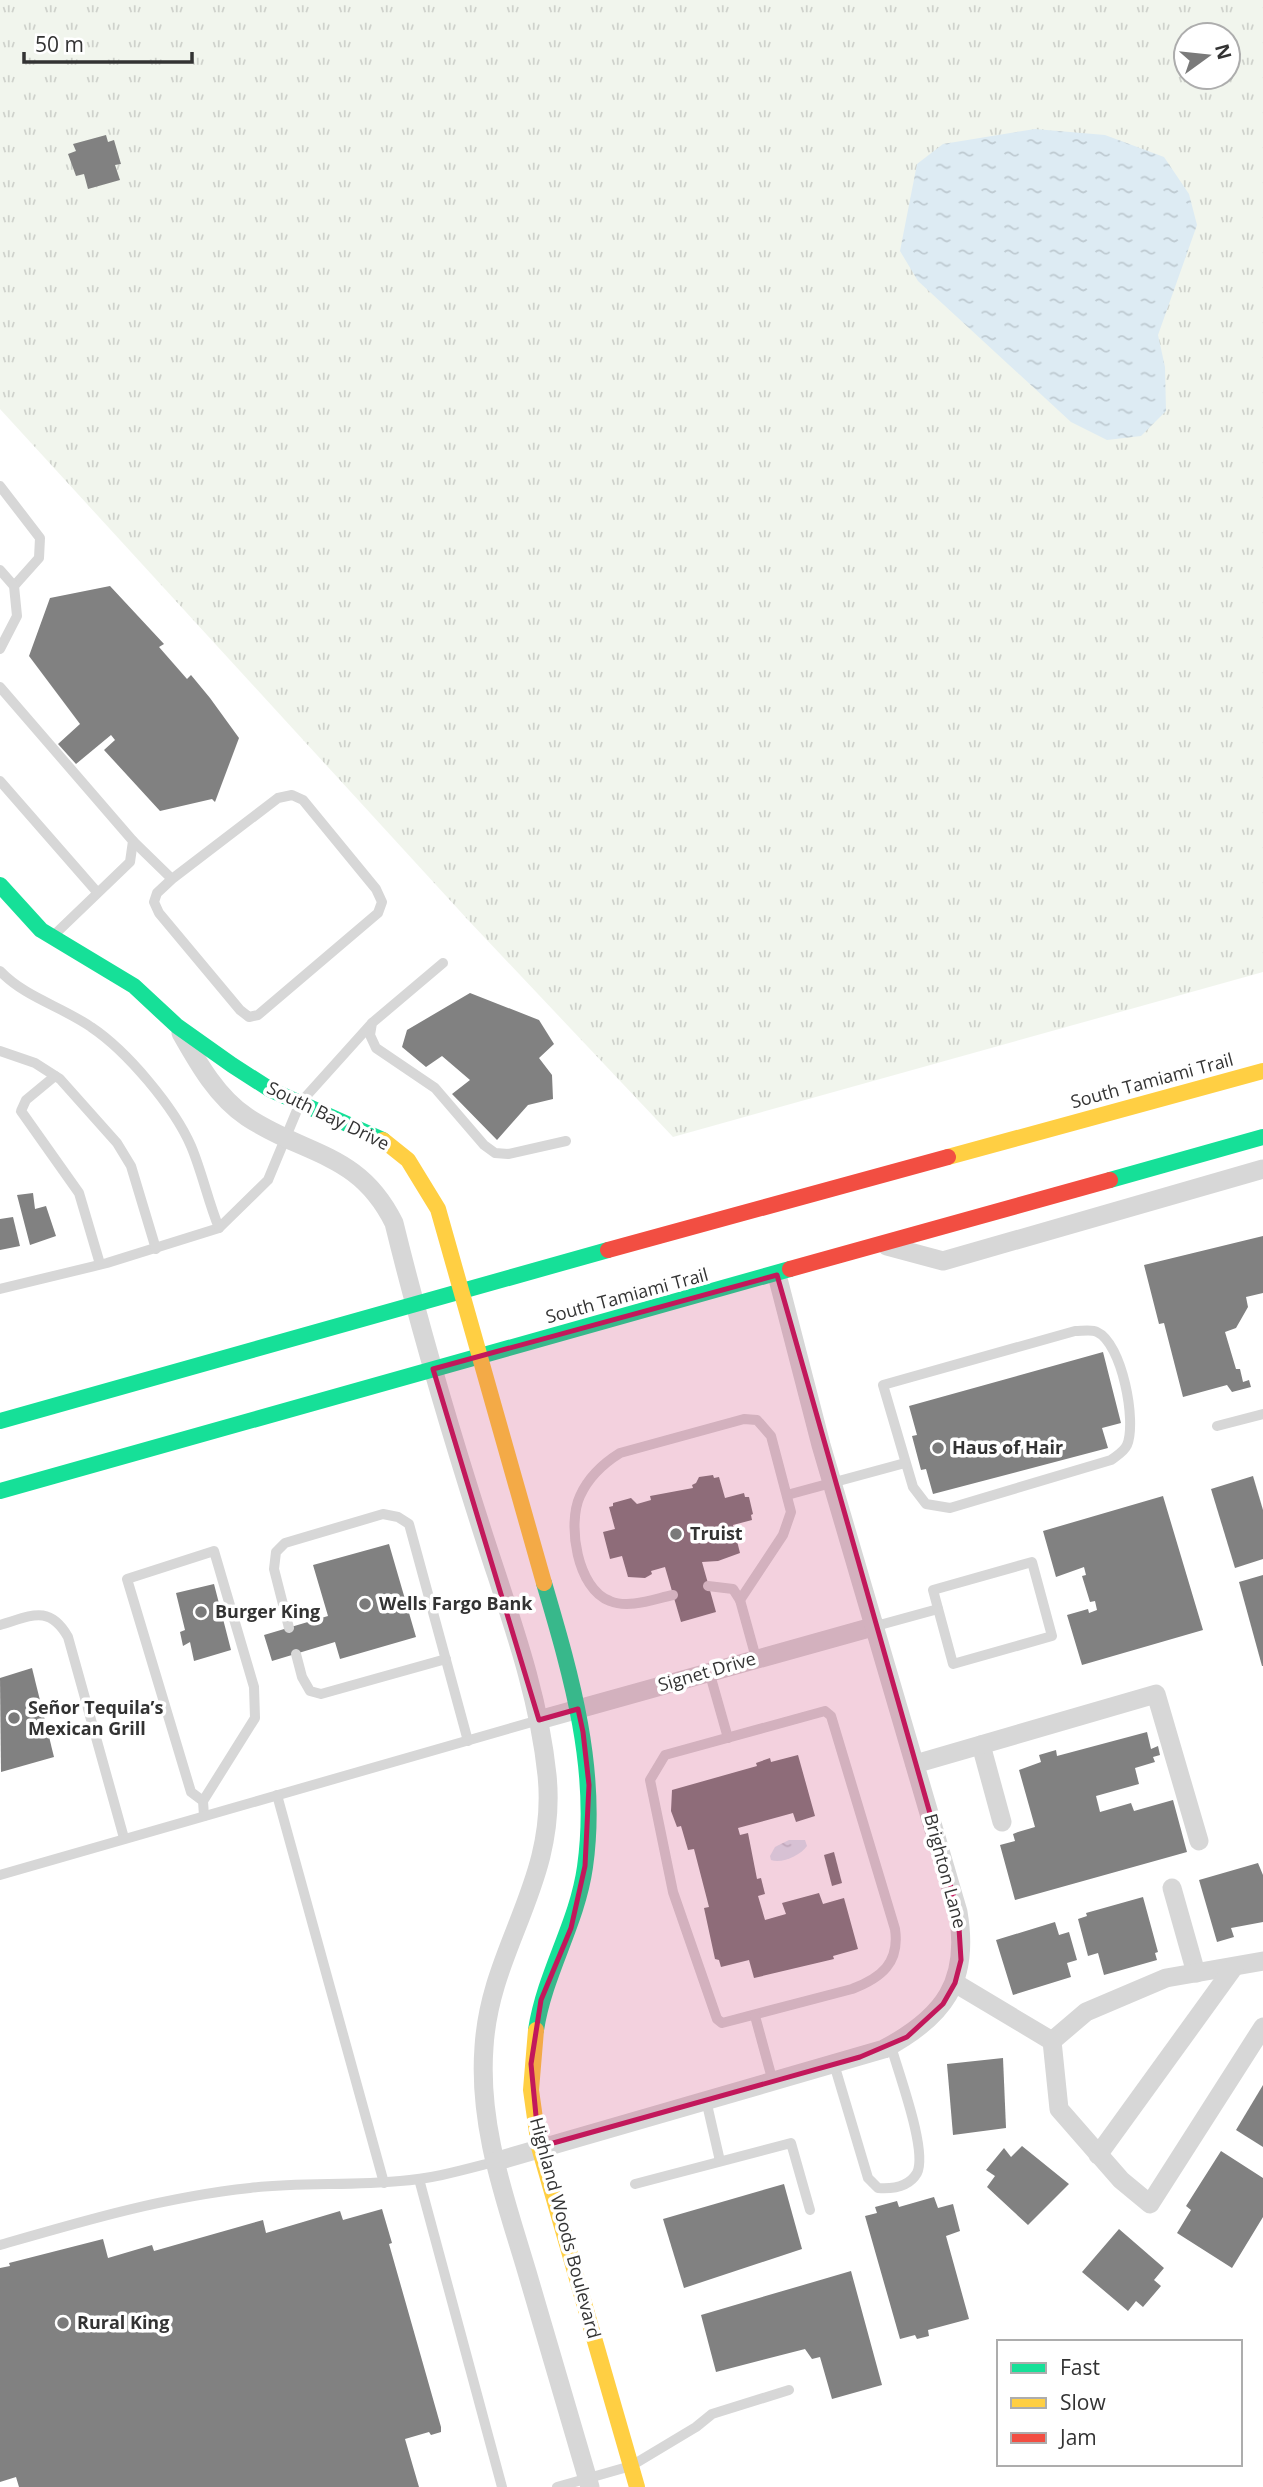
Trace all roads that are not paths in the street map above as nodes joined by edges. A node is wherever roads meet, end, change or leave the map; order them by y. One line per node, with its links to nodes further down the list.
1 (0, 486): 3 (lane)
2 (0, 570): 3 (lane)
3 (14, 586): 4 (lane)
4 (0, 649)
5 (0, 687): 7 (lane)
6 (0, 781): 10 (lane)
7 (133, 841): 8 (lane); 10 (lane)
8 (172, 879): 8 (lane)
9 (0, 885): 11 (main road, South Bay Drive)
10 (97, 892): 11 (lane)
11 (52, 937): 15 (main road, South Bay Drive)
12 (443, 963): 14 (lane)
13 (0, 971): 24 (lane)
14 (372, 1023): 19 (lane); 22 (lane)
15 (177, 1026): 19 (main road, South Bay Drive); 21 (street, South Bay Drive)
16 (0, 1051): 18 (lane)
17 (1263, 1071): 30 (main road, South Tamiami Trail)
18 (55, 1076): 26 (lane); 27 (lane)
19 (300, 1102): 21 (lane); 30 (main road, South Bay Drive)
20 (1263, 1137): 25 (main road, South Tamiami Trail)
21 (285, 1138): 24 (lane); 31 (street, South Bay Drive)
22 (566, 1141)
23 (1263, 1169): 25 (street)
24 (219, 1228): 26 (lane)
25 (882, 1245): 28 (main road, South Tamiami Trail)
26 (156, 1249): 27 (lane)
27 (100, 1264): 29 (lane)
28 (777, 1275): 32 (main road, South Tamiami Trail); 38 (street, Brighton Lane)
29 (0, 1289)
30 (461, 1290): 31 (main road, South Tamiami Trail); 32 (main road, South Bay Drive)
31 (415, 1304): 33 (street, South Bay Drive); 35 (main road, South Tamiami Trail)
32 (478, 1357): 33 (main road, South Tamiami Trail); 52 (main road, Highland Woods Boulevard)
33 (433, 1369): 39 (main road, South Tamiami Trail); 53 (street)
34 (1263, 1414): 36 (lane)
35 (0, 1421)
36 (1217, 1426)
37 (905, 1463): 37 (lane); 38 (lane)
38 (834, 1482): 40 (lane); 46 (street, Brighton Lane)
39 (0, 1491)
40 (787, 1495): 42 (lane); 43 (lane)
41 (708, 1586): 43 (lane)
42 (673, 1595)
43 (740, 1600): 49 (lane)
44 (937, 1609): 44 (lane); 46 (lane)
45 (0, 1625): 62 (lane)
46 (876, 1626): 49 (street, Signet Drive); 57 (street, Brighton Lane)
47 (289, 1628): 50 (lane)
48 (296, 1654): 50 (lane)
49 (756, 1658): 51 (street, Signet Drive)
50 (446, 1659): 55 (lane)
51 (709, 1671): 52 (street, Signet Drive); 54 (lane)
52 (578, 1709): 53 (street, Signet Drive); 77 (main road, Highland Woods Boulevard)
53 (539, 1720): 55 (lane); 80 (street)
54 (728, 1738): 70 (lane); 70 (lane)
55 (468, 1741): 58 (lane)
56 (981, 1745): 57 (street); 61 (street); 63 (street)
57 (915, 1764): 69 (street, Brighton Lane)
58 (277, 1795): 60 (lane); 82 (lane)
59 (203, 1801): 59 (lane); 60 (lane)
60 (204, 1816): 62 (lane)
61 (1002, 1822)
62 (124, 1838): 64 (lane)
63 (1199, 1841)
64 (0, 1875)
65 (1172, 1888): 68 (street)
66 (1263, 1961): 67 (street)
67 (1234, 1967): 68 (street); 78 (street)
68 (1196, 1972): 72 (street)
69 (955, 1983): 72 (street); 73 (street, Brighton Lane)
70 (755, 2016): 75 (lane)
71 (1263, 2027): 78 (street)
72 (1052, 2041): 78 (street)
73 (891, 2046): 74 (street, Brighton Lane); 74 (lane)
74 (834, 2064): 75 (street, Brighton Lane)
75 (773, 2082): 76 (street, Brighton Lane)
76 (706, 2100): 77 (street, Brighton Lane); 79 (lane)
77 (539, 2147): 80 (street, Brighton Lane); 87 (main road, Highland Woods Boulevard)
78 (1098, 2155)
79 (720, 2161): 83 (lane); 84 (lane)
80 (494, 2162): 81 (lane); 88 (street)
81 (419, 2179): 82 (lane); 89 (lane)
82 (384, 2183): 85 (lane)
83 (635, 2183)
84 (810, 2210)
85 (0, 2245)
86 (789, 2390): 87 (lane)
87 (631, 2466): 88 (lane); 91 (main road, Highland Woods Boulevard)
88 (589, 2483): 90 (lane)
89 (502, 2487)
90 (556, 2487)
91 (637, 2487)

